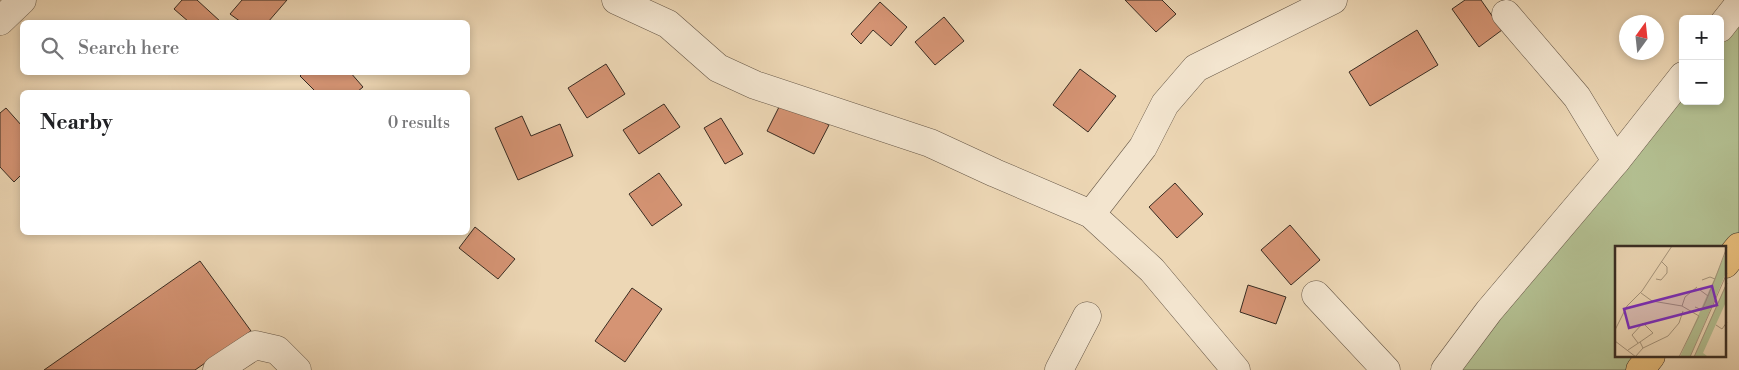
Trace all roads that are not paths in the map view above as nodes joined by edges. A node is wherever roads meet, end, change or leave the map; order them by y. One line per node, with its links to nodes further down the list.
1 (22, 0): 6 (street)
2 (616, 0): 10 (street)
3 (1333, 0): 10 (street)
4 (1739, 4): 7 (street)
5 (1506, 14): 9 (street)
6 (0, 21)
7 (1724, 23)
8 (1679, 81): 9 (street)
9 (1616, 161): 21 (street)
10 (1091, 214): 19 (street)
11 (1739, 247): 12 (highway)
12 (1726, 263)
13 (1316, 296): 20 (street)
14 (1088, 316): 18 (street)
15 (1649, 358): 22 (highway)
16 (216, 370): 17 (street)
17 (297, 370)
18 (1059, 370)
19 (1236, 370)
20 (1386, 370)
21 (1445, 370)
22 (1640, 370)

